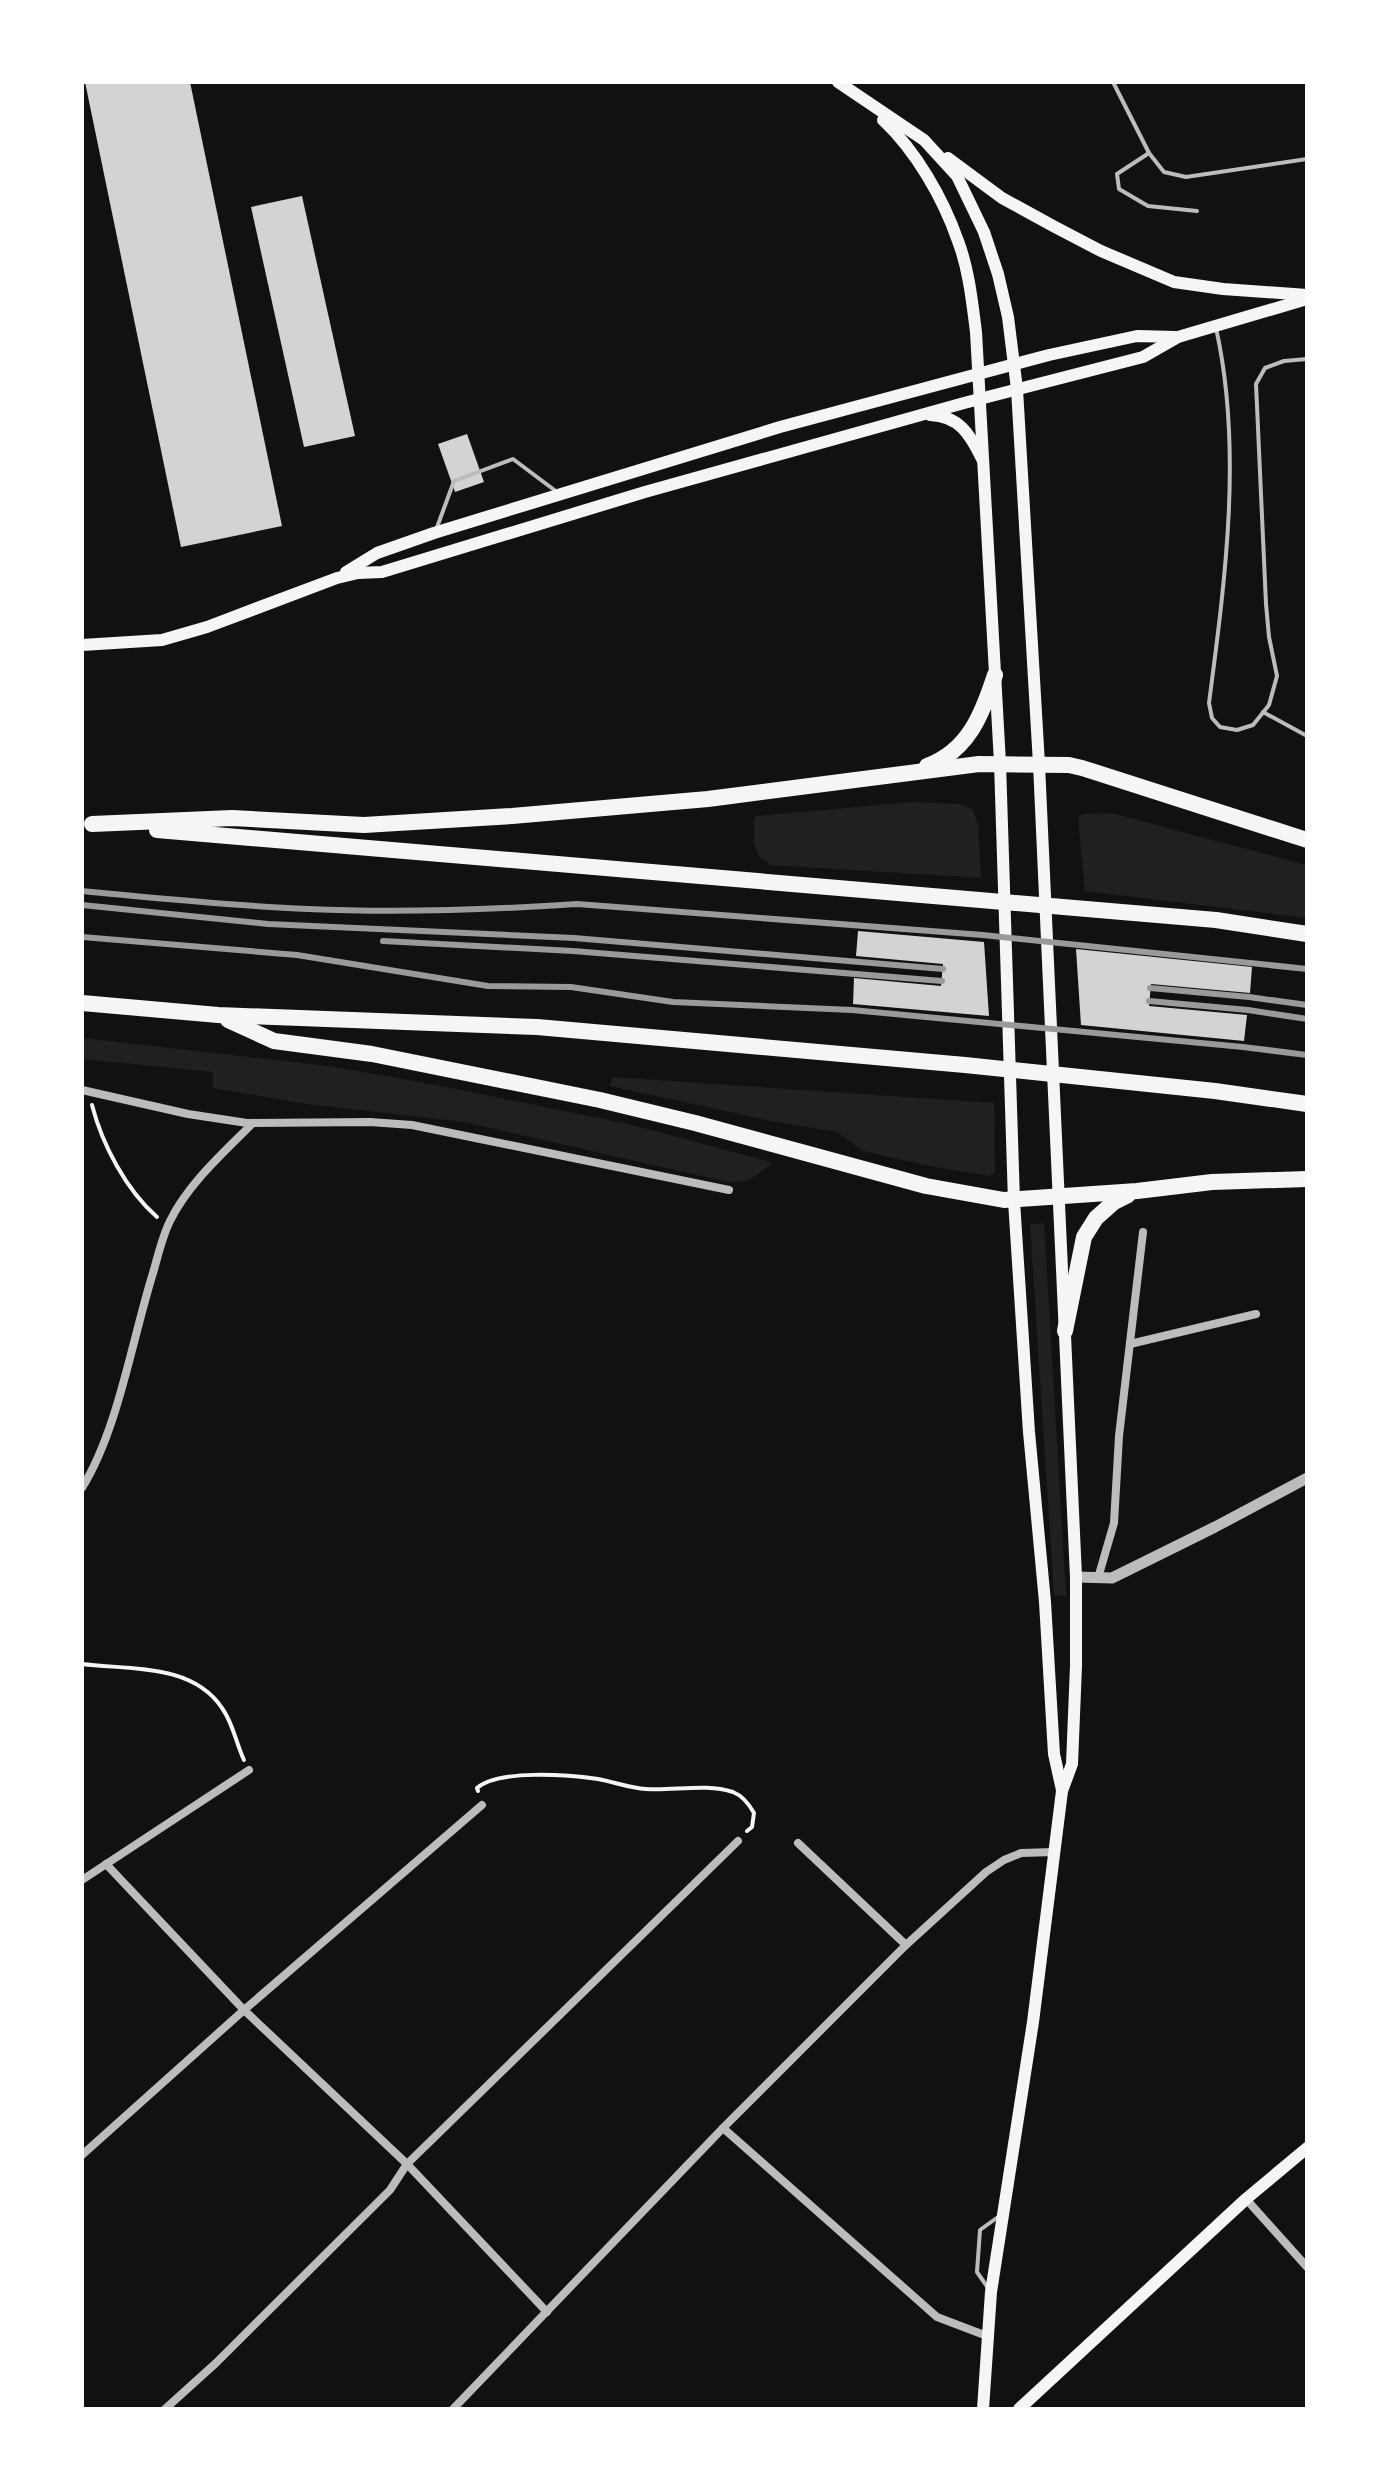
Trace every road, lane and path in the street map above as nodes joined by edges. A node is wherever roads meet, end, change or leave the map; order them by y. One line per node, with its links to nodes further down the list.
1 (838, 82): 3 (main road)
2 (1113, 82): 5 (lane)
3 (857, 96): 4 (main road); 13 (main road)
4 (924, 140): 8 (main road); 12 (main road)
5 (1149, 153): 6 (lane); 7 (lane)
6 (1307, 159)
7 (1197, 211)
8 (1307, 297): 9 (main road)
9 (1215, 325): 10 (main road); 23 (lane)
10 (1178, 337): 12 (main road); 14 (main road)
11 (1307, 359): 23 (lane)
12 (1014, 365): 13 (main road); 14 (main road)
13 (980, 373): 15 (main road); 18 (main road)
14 (1017, 389): 15 (main road); 26 (main road)
15 (981, 398): 16 (main road); 17 (main road)
16 (923, 414): 17 (main road); 20 (main road)
17 (984, 464): 22 (main road)
18 (559, 494): 19 (main road); 19 (lane)
19 (434, 533): 20 (main road)
20 (337, 578): 21 (main road)
21 (82, 645)
22 (995, 675): 25 (main road); 27 (highway)
23 (1263, 712): 24 (lane)
24 (1307, 736)
25 (1000, 763): 26 (highway); 27 (highway); 40 (main road)
26 (1039, 764): 29 (highway); 39 (main road)
27 (913, 771): 28 (highway)
28 (87, 824): 30 (highway)
29 (1307, 840)
30 (1307, 934)
31 (82, 1003): 32 (highway)
32 (218, 1015): 34 (highway); 40 (highway)
33 (86, 1091): 35 (street); 41 (path)
34 (1307, 1104)
35 (253, 1123): 37 (street); 41 (street)
36 (1307, 1179): 38 (highway)
37 (729, 1190)
38 (1137, 1191): 39 (highway); 44 (highway)
39 (1058, 1197): 40 (highway); 44 (main road)
40 (1014, 1201): 52 (main road)
41 (168, 1227): 47 (street)
42 (1143, 1232): 45 (street)
43 (1256, 1314): 45 (street)
44 (1065, 1331): 48 (main road)
45 (1130, 1344): 49 (street)
46 (1307, 1478): 49 (street)
47 (82, 1488)
48 (1076, 1577): 49 (street); 52 (main road)
49 (1098, 1578)
50 (82, 1664): 51 (path)
51 (249, 1770): 57 (street)
52 (1062, 1791): 56 (main road)
53 (482, 1805): 54 (path); 60 (street)
54 (738, 1841): 64 (street)
55 (798, 1843): 59 (street)
56 (1054, 1852): 59 (street); 66 (main road)
57 (106, 1864): 58 (street); 60 (street)
58 (82, 1880)
59 (906, 1945): 61 (street)
60 (244, 2010): 63 (street); 64 (street)
61 (723, 2128): 69 (street); 70 (street)
62 (1307, 2148): 65 (main road)
63 (82, 2155)
64 (407, 2164): 69 (street); 72 (street)
65 (1246, 2199): 67 (street); 76 (main road)
66 (1003, 2213): 68 (main road); 68 (lane)
67 (1307, 2267)
68 (991, 2292): 70 (main road)
69 (547, 2312): 71 (street)
70 (987, 2336): 75 (main road)
71 (462, 2400): 73 (street); 74 (street)
72 (165, 2409)
73 (453, 2409)
74 (467, 2409)
75 (983, 2409)
76 (1019, 2409)

